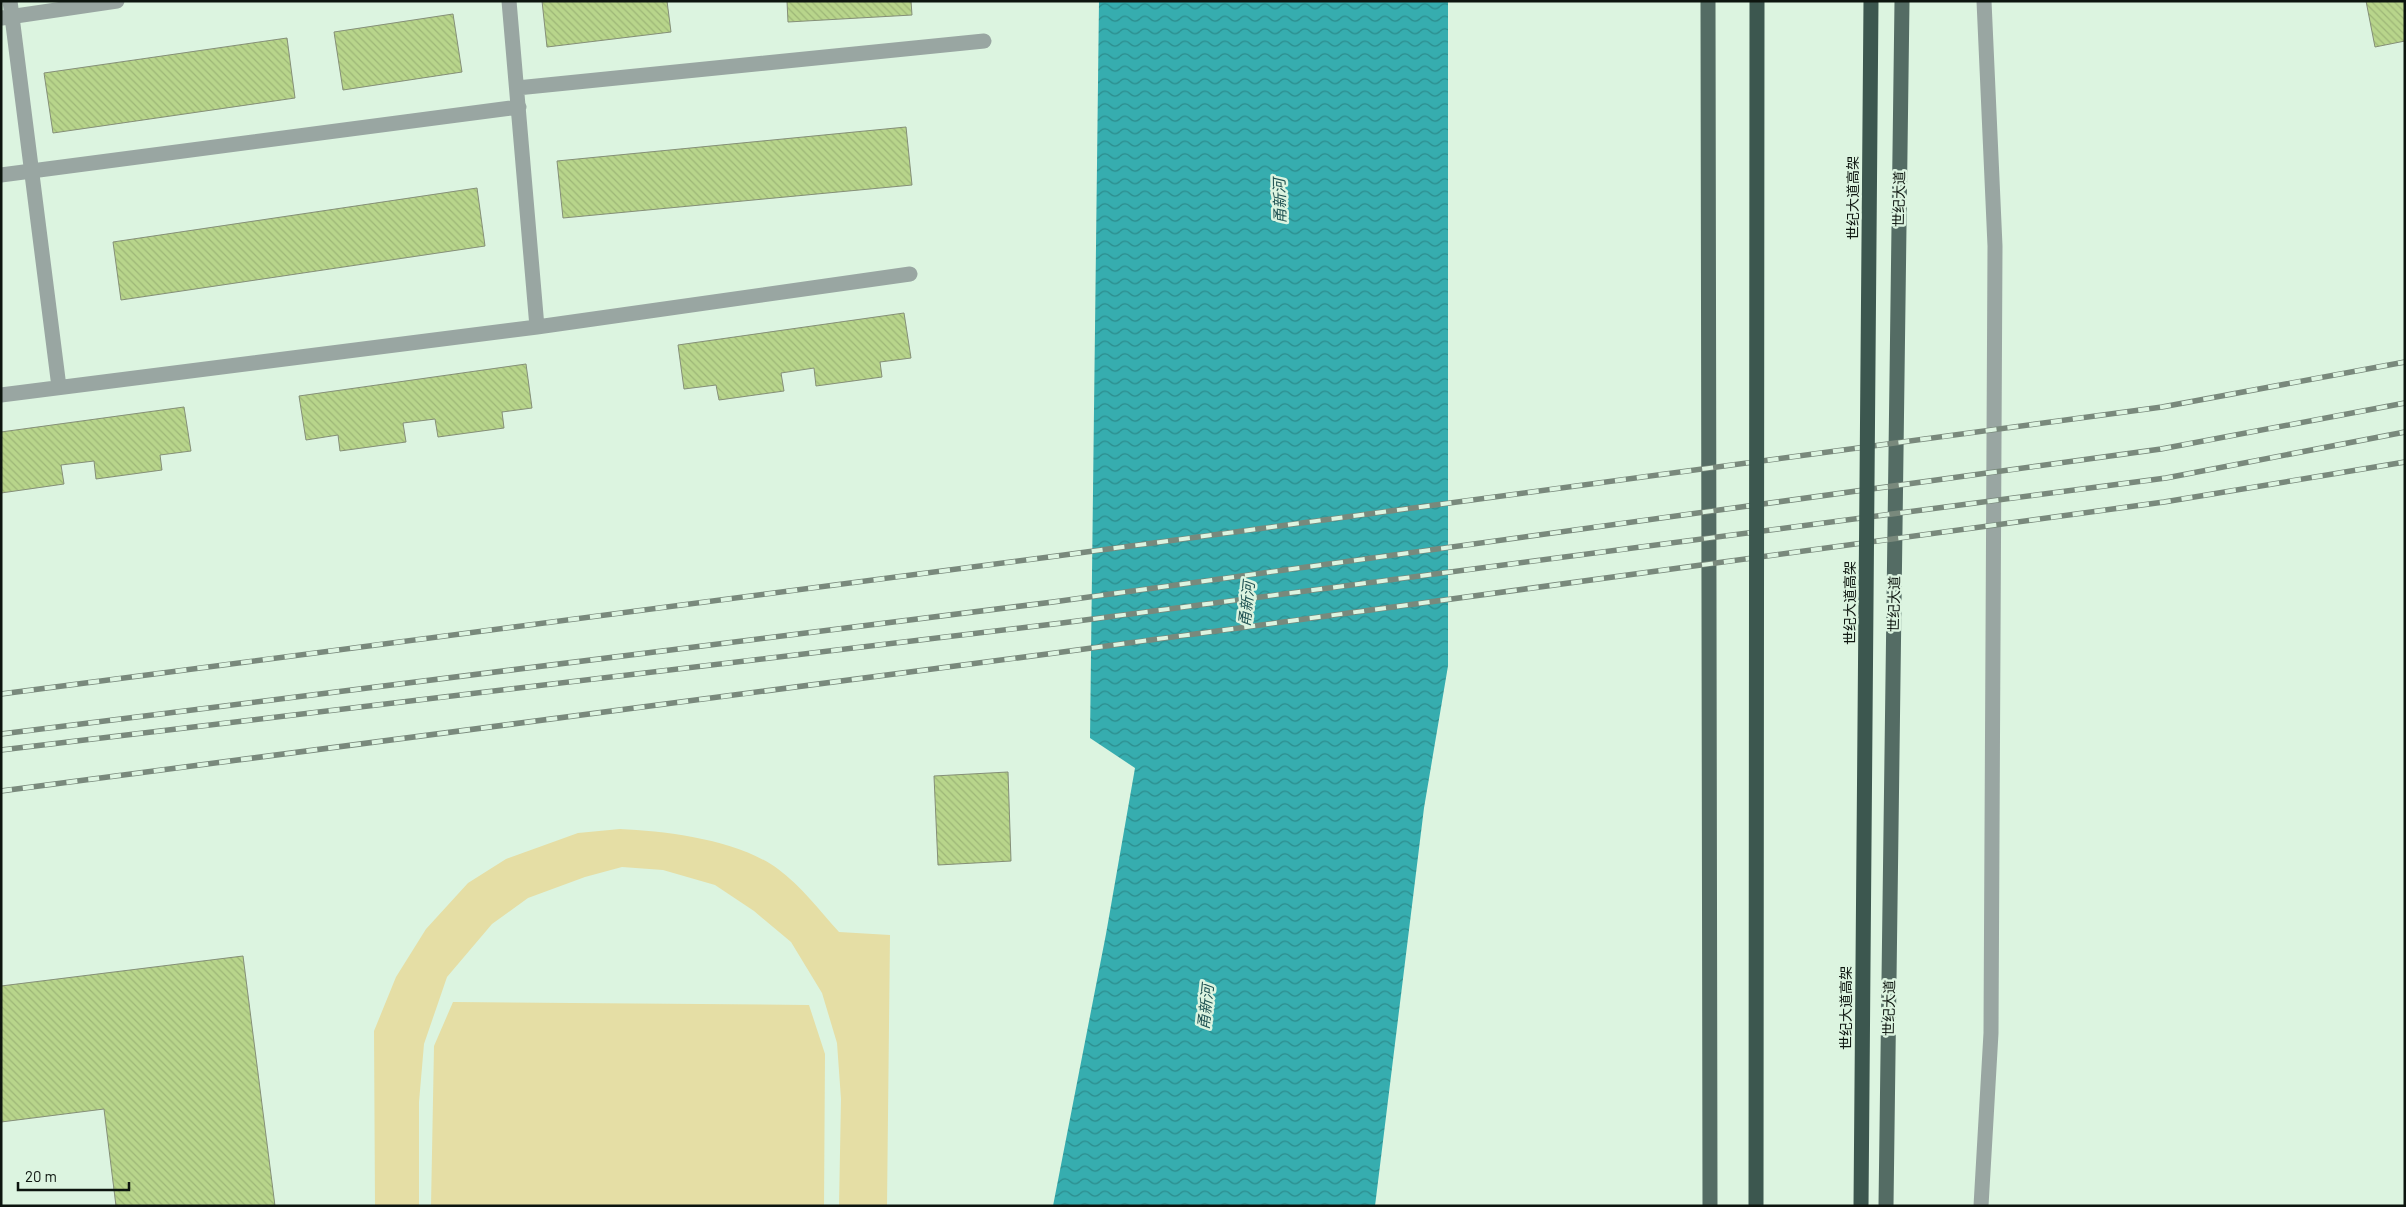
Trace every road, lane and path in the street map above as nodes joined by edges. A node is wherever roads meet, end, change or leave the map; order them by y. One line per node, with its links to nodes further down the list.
1 (10, 1): 9 (street)
2 (117, 1): 9 (street)
3 (509, 1): 11 (street)
4 (1708, 1): 19 (main road)
5 (1757, 1): 20 (highway, bridge)
6 (1871, 1): 21 (highway, 世纪大道高架, bridge)
7 (1902, 1): 22 (main road, 世纪大道)
8 (1984, 1): 23 (street)
9 (6, 18): 13 (street)
10 (984, 41): 11 (street)
11 (517, 88): 12 (street)
12 (519, 107): 13 (street); 16 (street)
13 (32, 171): 14 (street); 17 (street)
14 (1, 175)
15 (910, 274): 16 (street)
16 (538, 327): 17 (street)
17 (59, 387): 18 (street)
18 (1, 395)
19 (1710, 1206)
20 (1756, 1206)
21 (1861, 1206)
22 (1886, 1206)
23 (1981, 1206)

